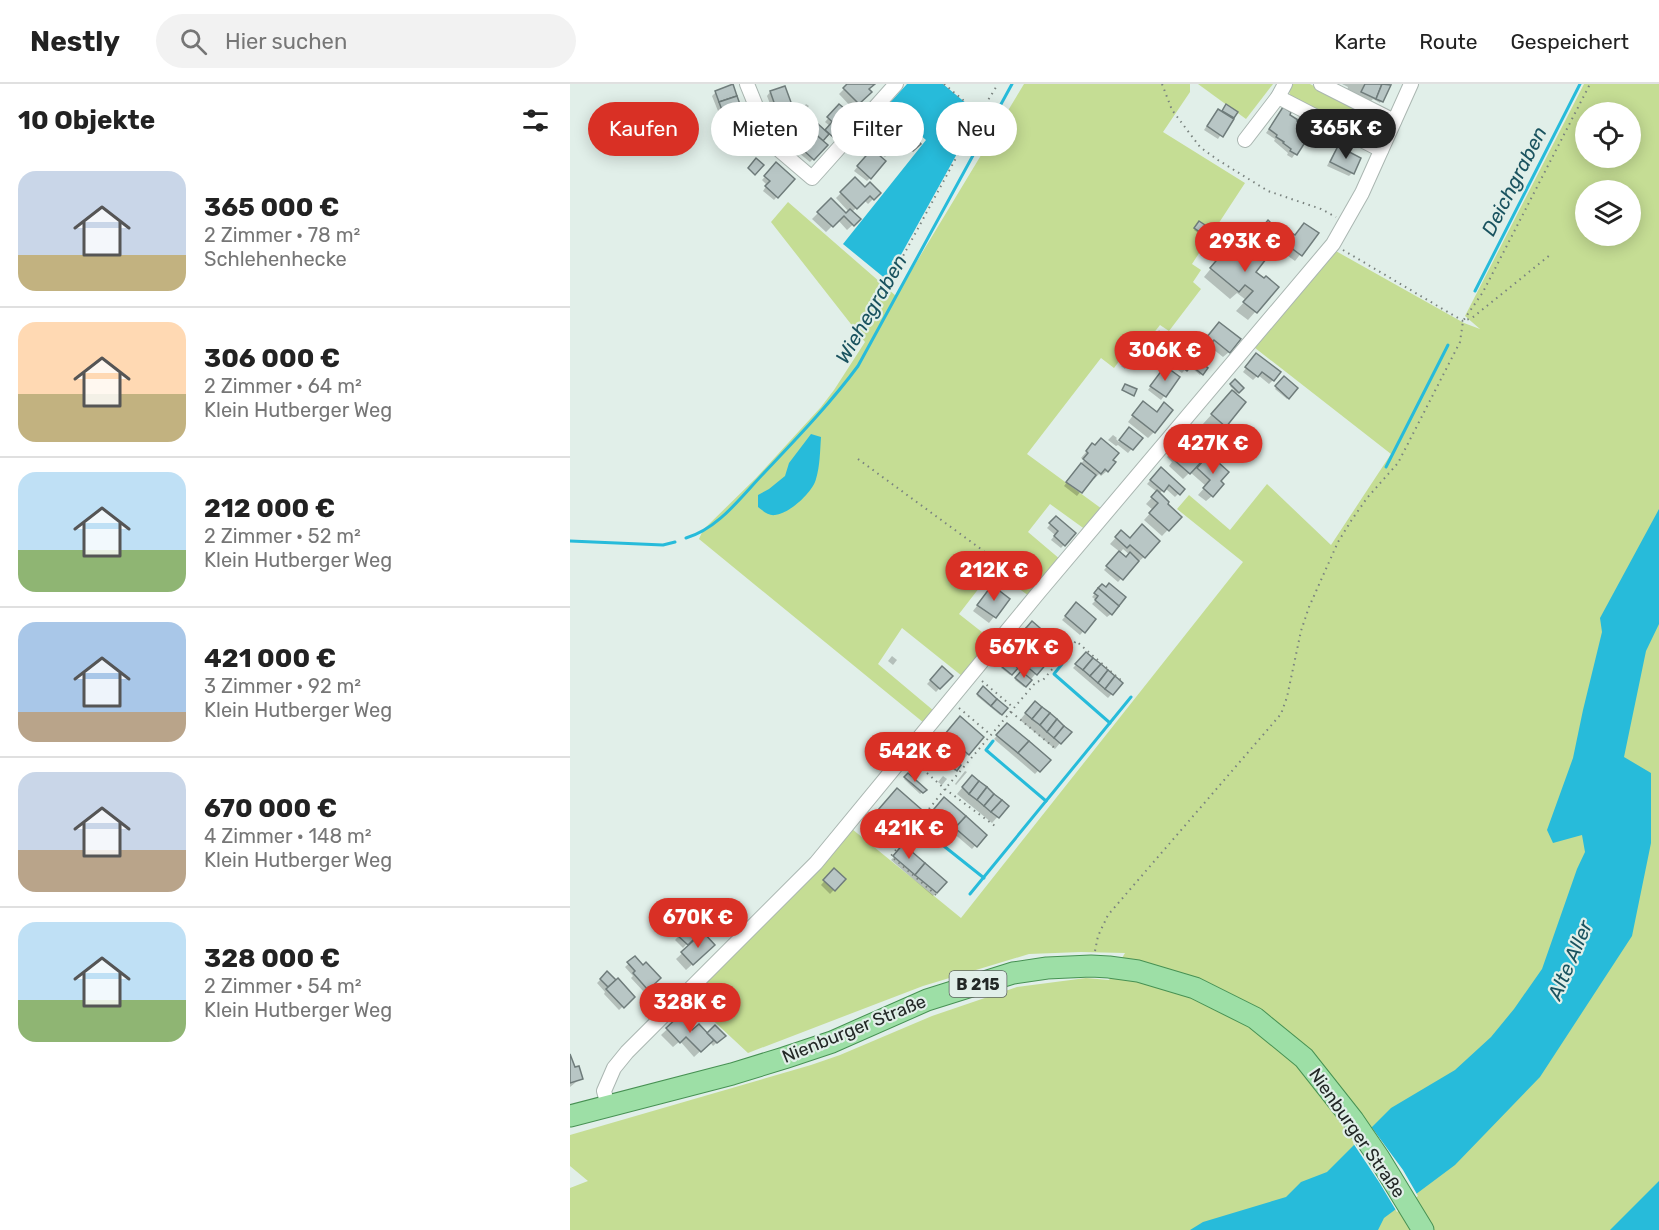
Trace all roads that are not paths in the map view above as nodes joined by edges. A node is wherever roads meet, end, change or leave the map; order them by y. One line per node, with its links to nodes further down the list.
1 (747, 84): 2 (street)
2 (896, 84)
3 (1285, 84): 6 (street)
4 (1321, 84): 7 (street)
5 (1412, 84): 7 (street)
6 (1278, 97): 8 (street); 9 (street)
7 (1394, 121): 9 (street)
8 (1245, 140)
9 (1381, 150): 10 (street)
10 (608, 1106): 11 (main road, Nienburger Straße / B 215); 12 (main road, Nienburger Straße / B 215)
11 (570, 1116)
12 (1423, 1230)

